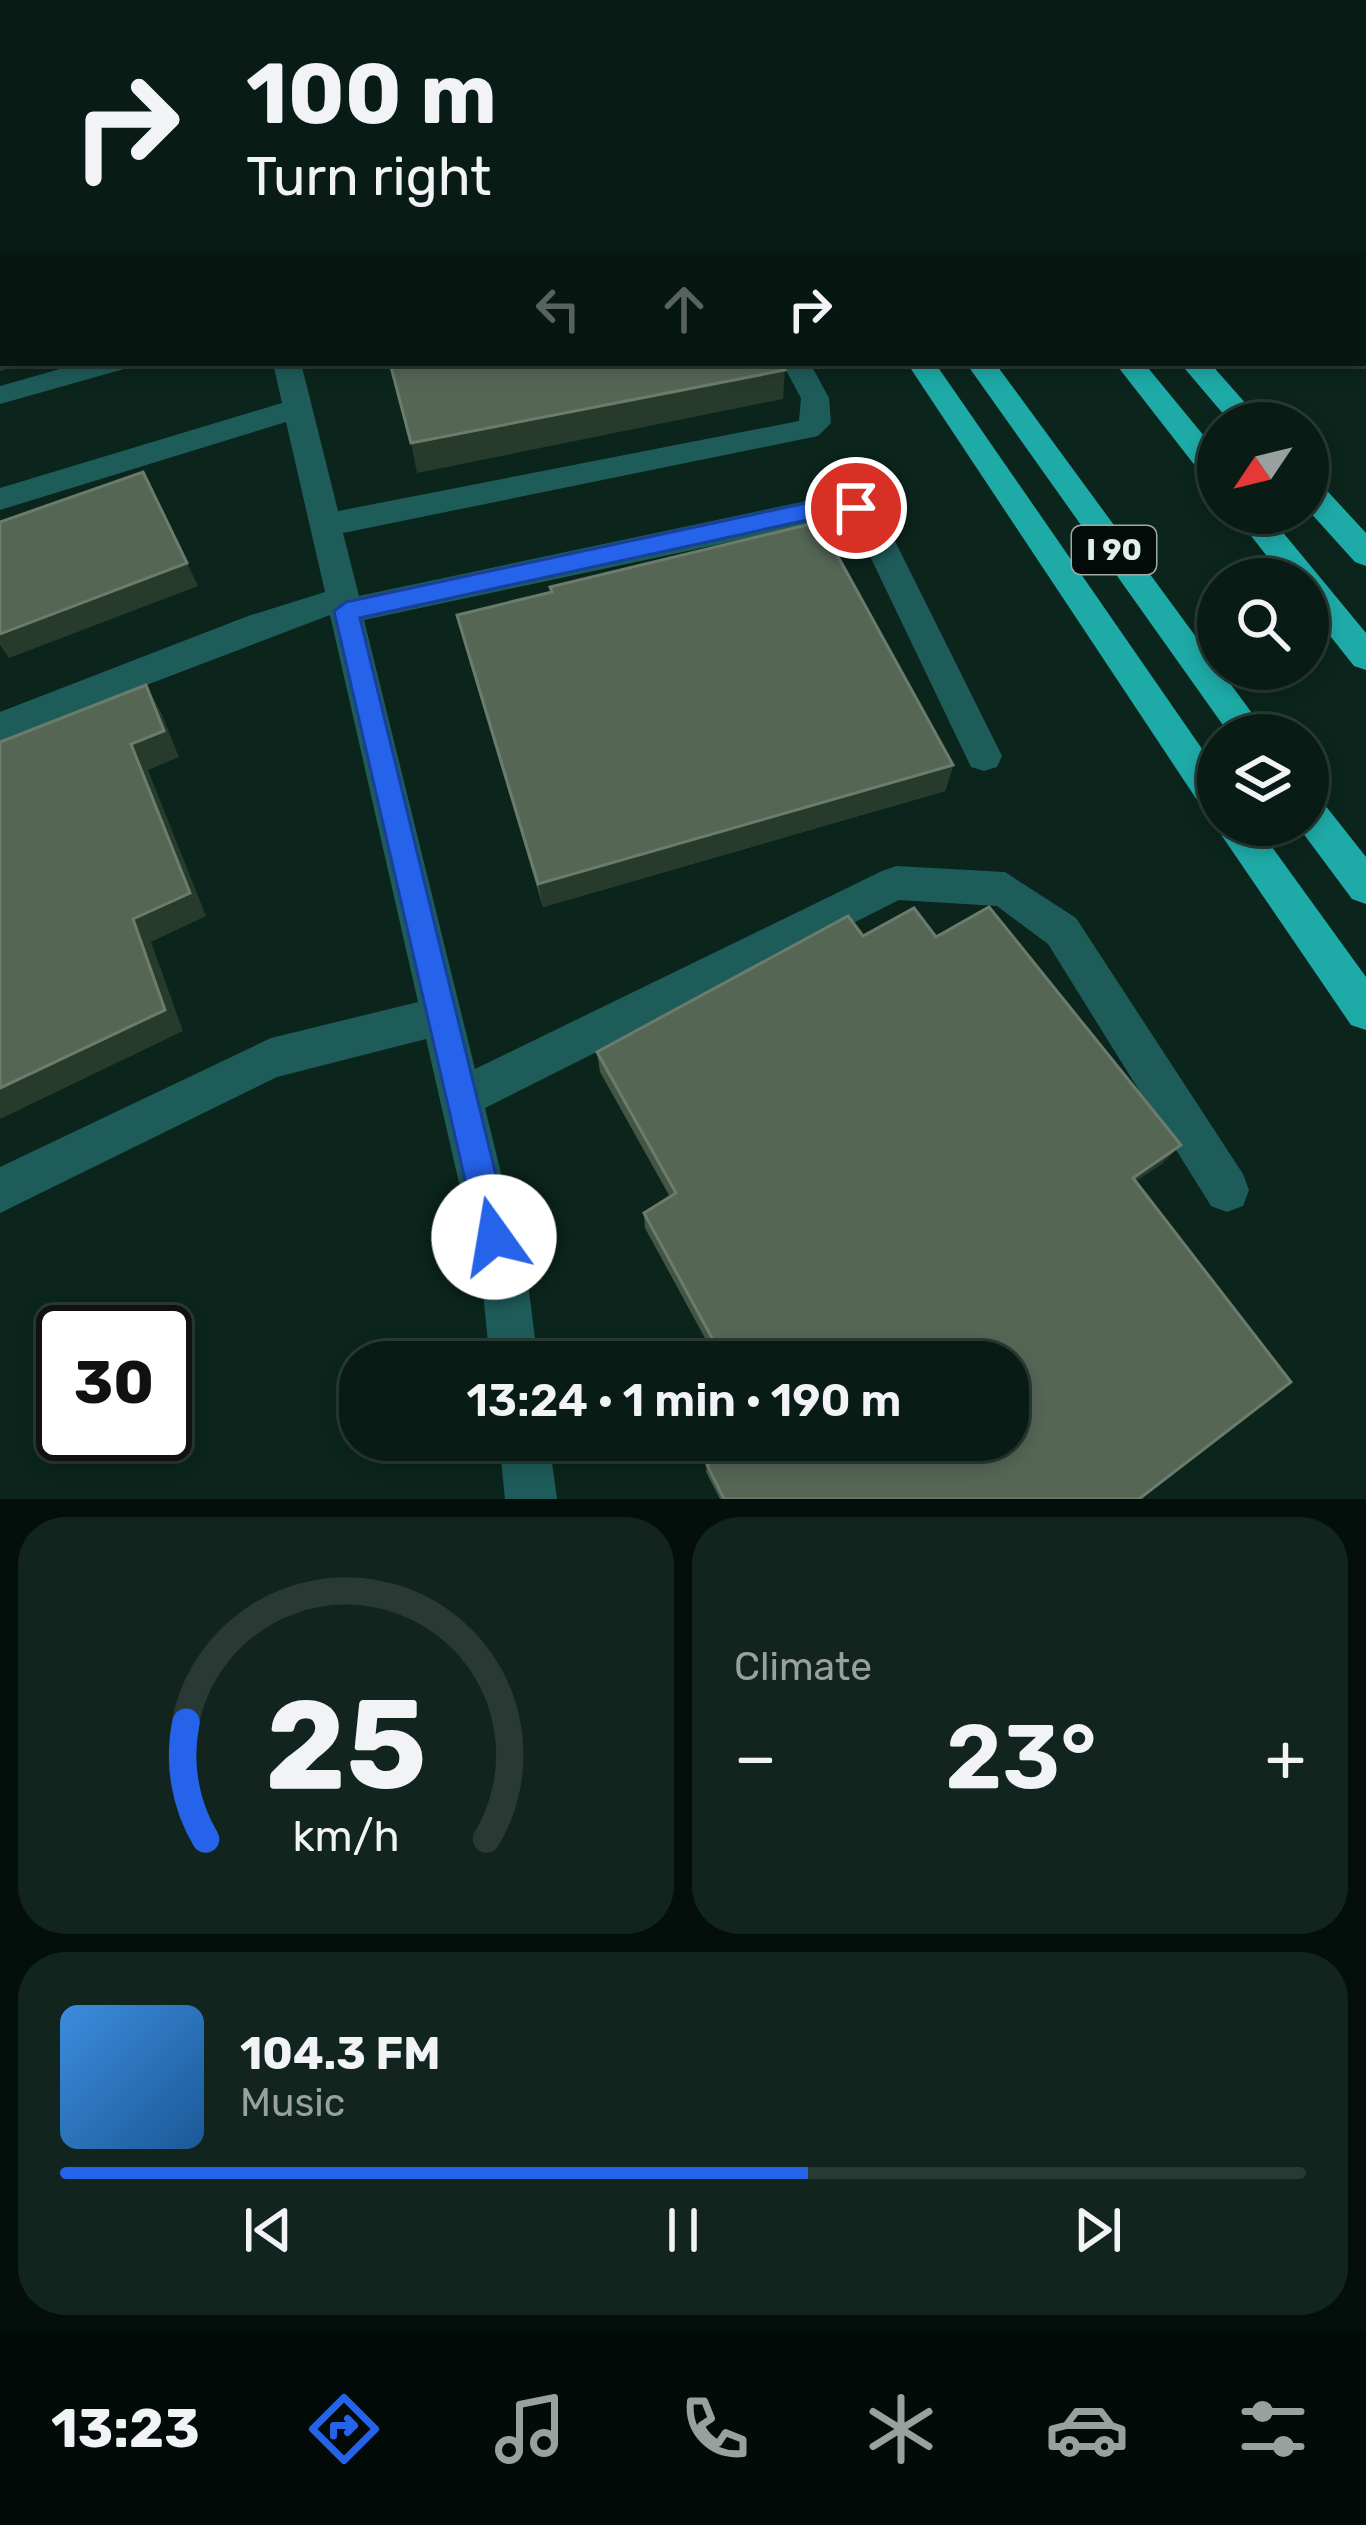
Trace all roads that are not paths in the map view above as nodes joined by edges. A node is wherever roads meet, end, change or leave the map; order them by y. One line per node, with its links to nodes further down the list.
1 (103, 366): 8 (street)
2 (288, 366): 10 (street)
3 (798, 366): 14 (street)
4 (923, 366): 24 (highway)
5 (982, 366): 21 (highway, I 90)
6 (1131, 366): 11 (highway)
7 (1197, 366): 9 (highway)
8 (0, 395)
9 (1229, 402)
10 (298, 408): 12 (street); 14 (street)
11 (1197, 448)
12 (0, 499)
13 (1329, 513): 16 (highway)
14 (326, 524): 18 (street)
15 (1266, 534): 17 (highway)
16 (1366, 554)
17 (1286, 558)
18 (345, 605): 22 (street); 23 (street); 29 (street)
19 (1329, 612): 20 (highway)
20 (1366, 657)
21 (1235, 714)
22 (0, 728)
23 (984, 756)
24 (1197, 771)
25 (1329, 839): 27 (highway)
26 (1250, 846): 28 (highway)
27 (1366, 887)
28 (1366, 1011)
29 (442, 1016): 30 (street); 32 (street)
30 (461, 1098): 31 (street); 33 (street)
31 (1227, 1190)
32 (0, 1191)
33 (512, 1341)
34 (526, 1461): 35 (street)
35 (531, 1499)

